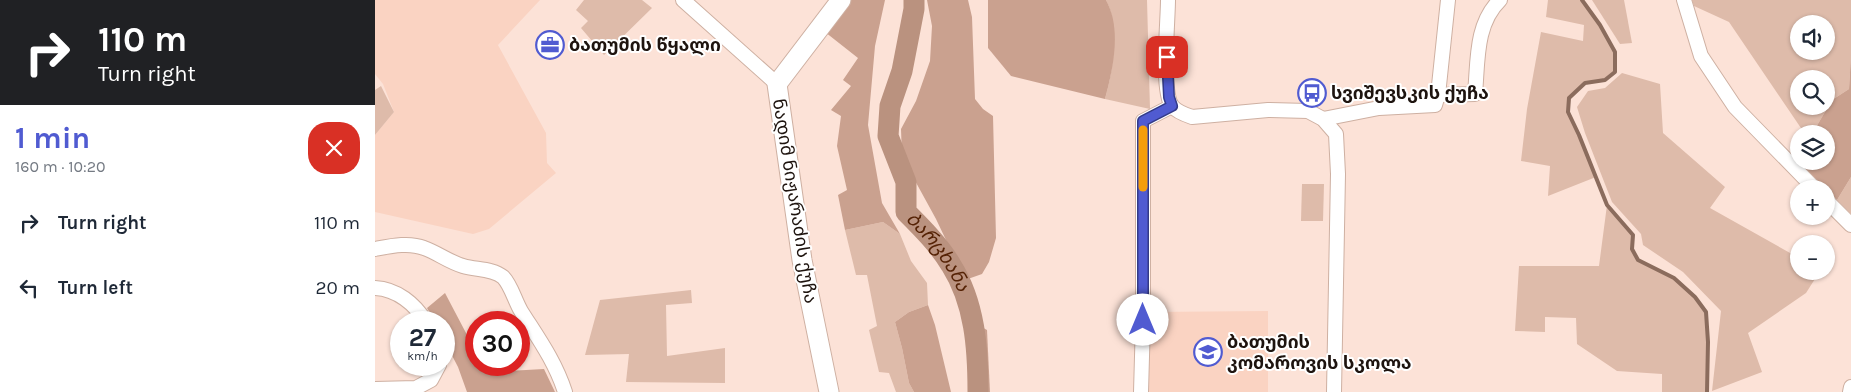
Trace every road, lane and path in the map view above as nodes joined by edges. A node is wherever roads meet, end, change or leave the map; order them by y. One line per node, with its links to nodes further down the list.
1 (683, 0): 7 (street)
2 (841, 0): 7 (main road, ნადიმ ნიჟარაძის ქუჩა)
3 (1168, 0): 9 (street)
4 (1448, 0): 8 (street)
5 (1500, 0): 8 (street)
6 (1684, 0): 11 (street)
7 (777, 84): 21 (main road, ნადიმ ნიჟარაძის ქუჩა)
8 (1438, 95): 10 (street)
9 (1172, 106): 10 (street); 22 (street)
10 (1323, 119): 23 (street)
11 (1806, 180)
12 (1835, 209): 13 (street)
13 (1851, 225)
14 (375, 249): 20 (street)
15 (375, 288): 16 (street)
16 (419, 311)
17 (433, 376): 19 (street)
18 (1851, 387): 24 (street)
19 (375, 390)
20 (565, 392)
21 (829, 392)
22 (1141, 392)
23 (1334, 392)
24 (1851, 392)

